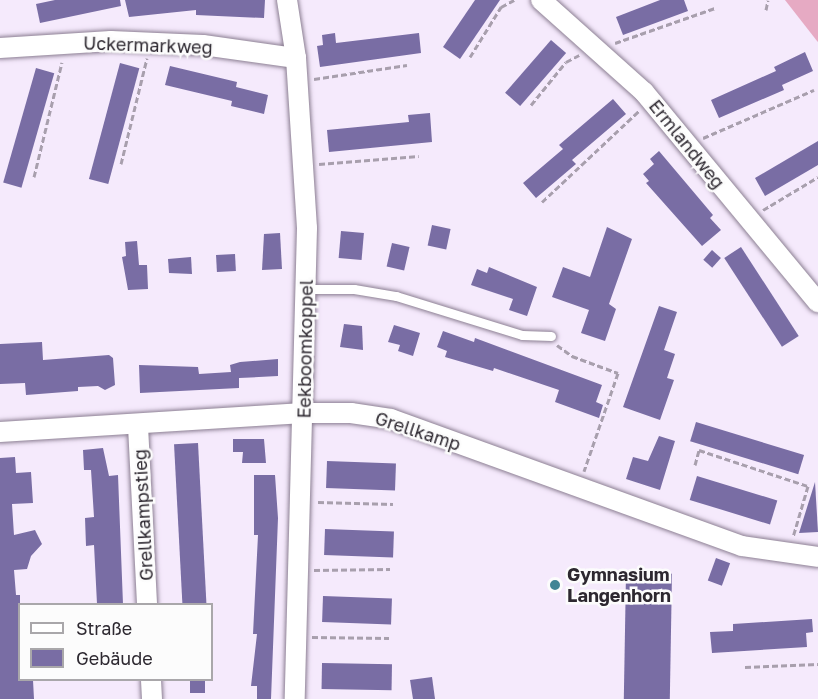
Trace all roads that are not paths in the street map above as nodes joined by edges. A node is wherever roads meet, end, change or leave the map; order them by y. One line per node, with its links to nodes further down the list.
1 (287, 0): 4 (street, Eekboomkoppel)
2 (541, 0): 6 (street, Ermlandweg)
3 (0, 48): 4 (street, Uckermarkweg)
4 (296, 58): 5 (street, Eekboomkoppel)
5 (306, 289): 7 (lane); 8 (street, Eekboomkoppel)
6 (818, 302)
7 (551, 336)
8 (303, 413): 9 (street, Grellkamp); 11 (street, Grellkamp); 15 (street, Eekboomkoppel)
9 (138, 426): 10 (street, Grellkamp); 12 (street, Grellkampstieg)
10 (0, 432)
11 (818, 557)
12 (147, 603)
13 (151, 681): 14 (street)
14 (152, 699)
15 (295, 699)

